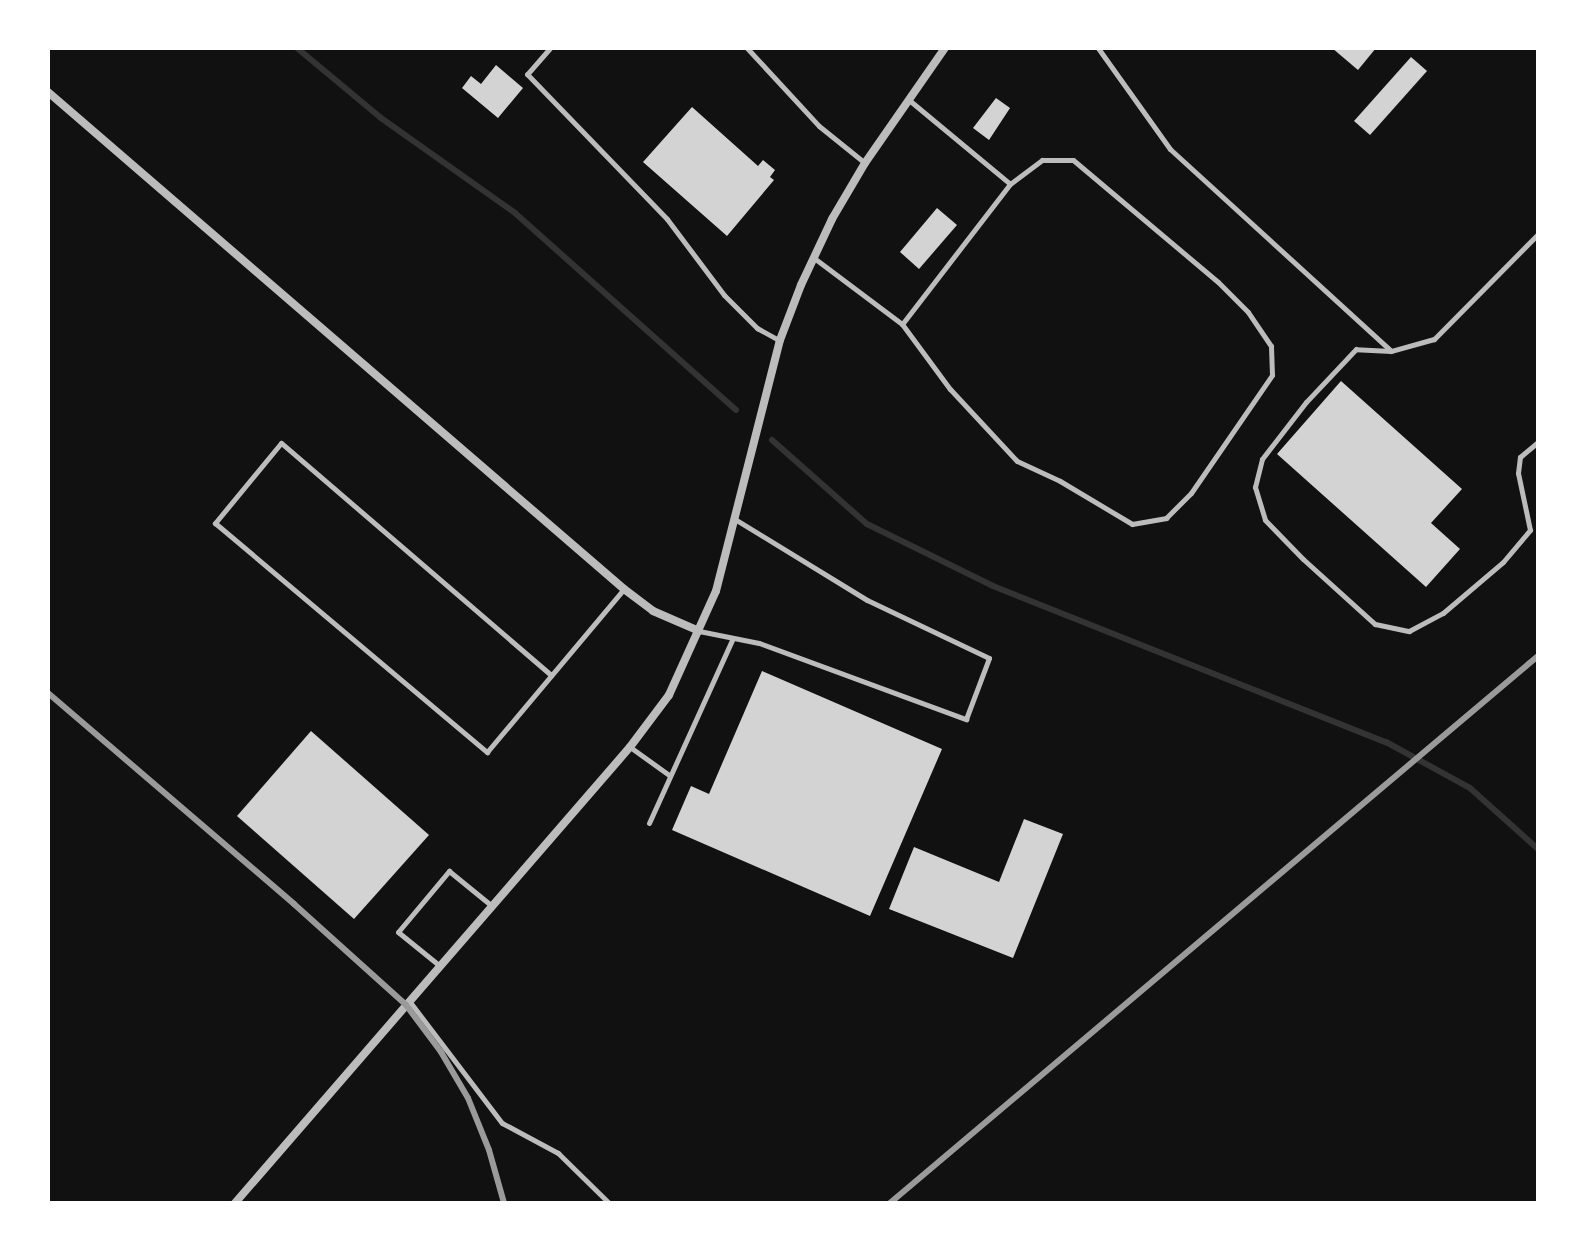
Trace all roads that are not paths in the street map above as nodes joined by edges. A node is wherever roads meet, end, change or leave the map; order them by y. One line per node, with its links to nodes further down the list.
1 (550, 48): 12 (lane)
2 (747, 48): 7 (lane)
3 (1098, 48): 13 (lane)
4 (942, 49): 6 (street)
5 (48, 92): 16 (street)
6 (907, 98): 7 (street); 8 (lane)
7 (865, 163): 10 (street)
8 (1010, 184): 11 (lane); 11 (lane)
9 (1538, 234): 13 (lane)
10 (814, 258): 11 (lane); 12 (street)
11 (902, 324)
12 (780, 340): 15 (street)
13 (1391, 351): 14 (lane)
14 (1538, 442)
15 (735, 519): 17 (street); 18 (lane)
16 (624, 589): 17 (street); 19 (lane)
17 (699, 631): 18 (lane); 20 (street)
18 (733, 638): 21 (lane)
19 (551, 675): 19 (lane)
20 (630, 747): 21 (lane); 23 (street)
21 (669, 775): 22 (lane)
22 (649, 823)
23 (492, 906): 24 (street); 24 (lane)
24 (441, 967): 25 (street)
25 (409, 1001): 26 (street); 27 (lane)
26 (238, 1202)
27 (609, 1203)

